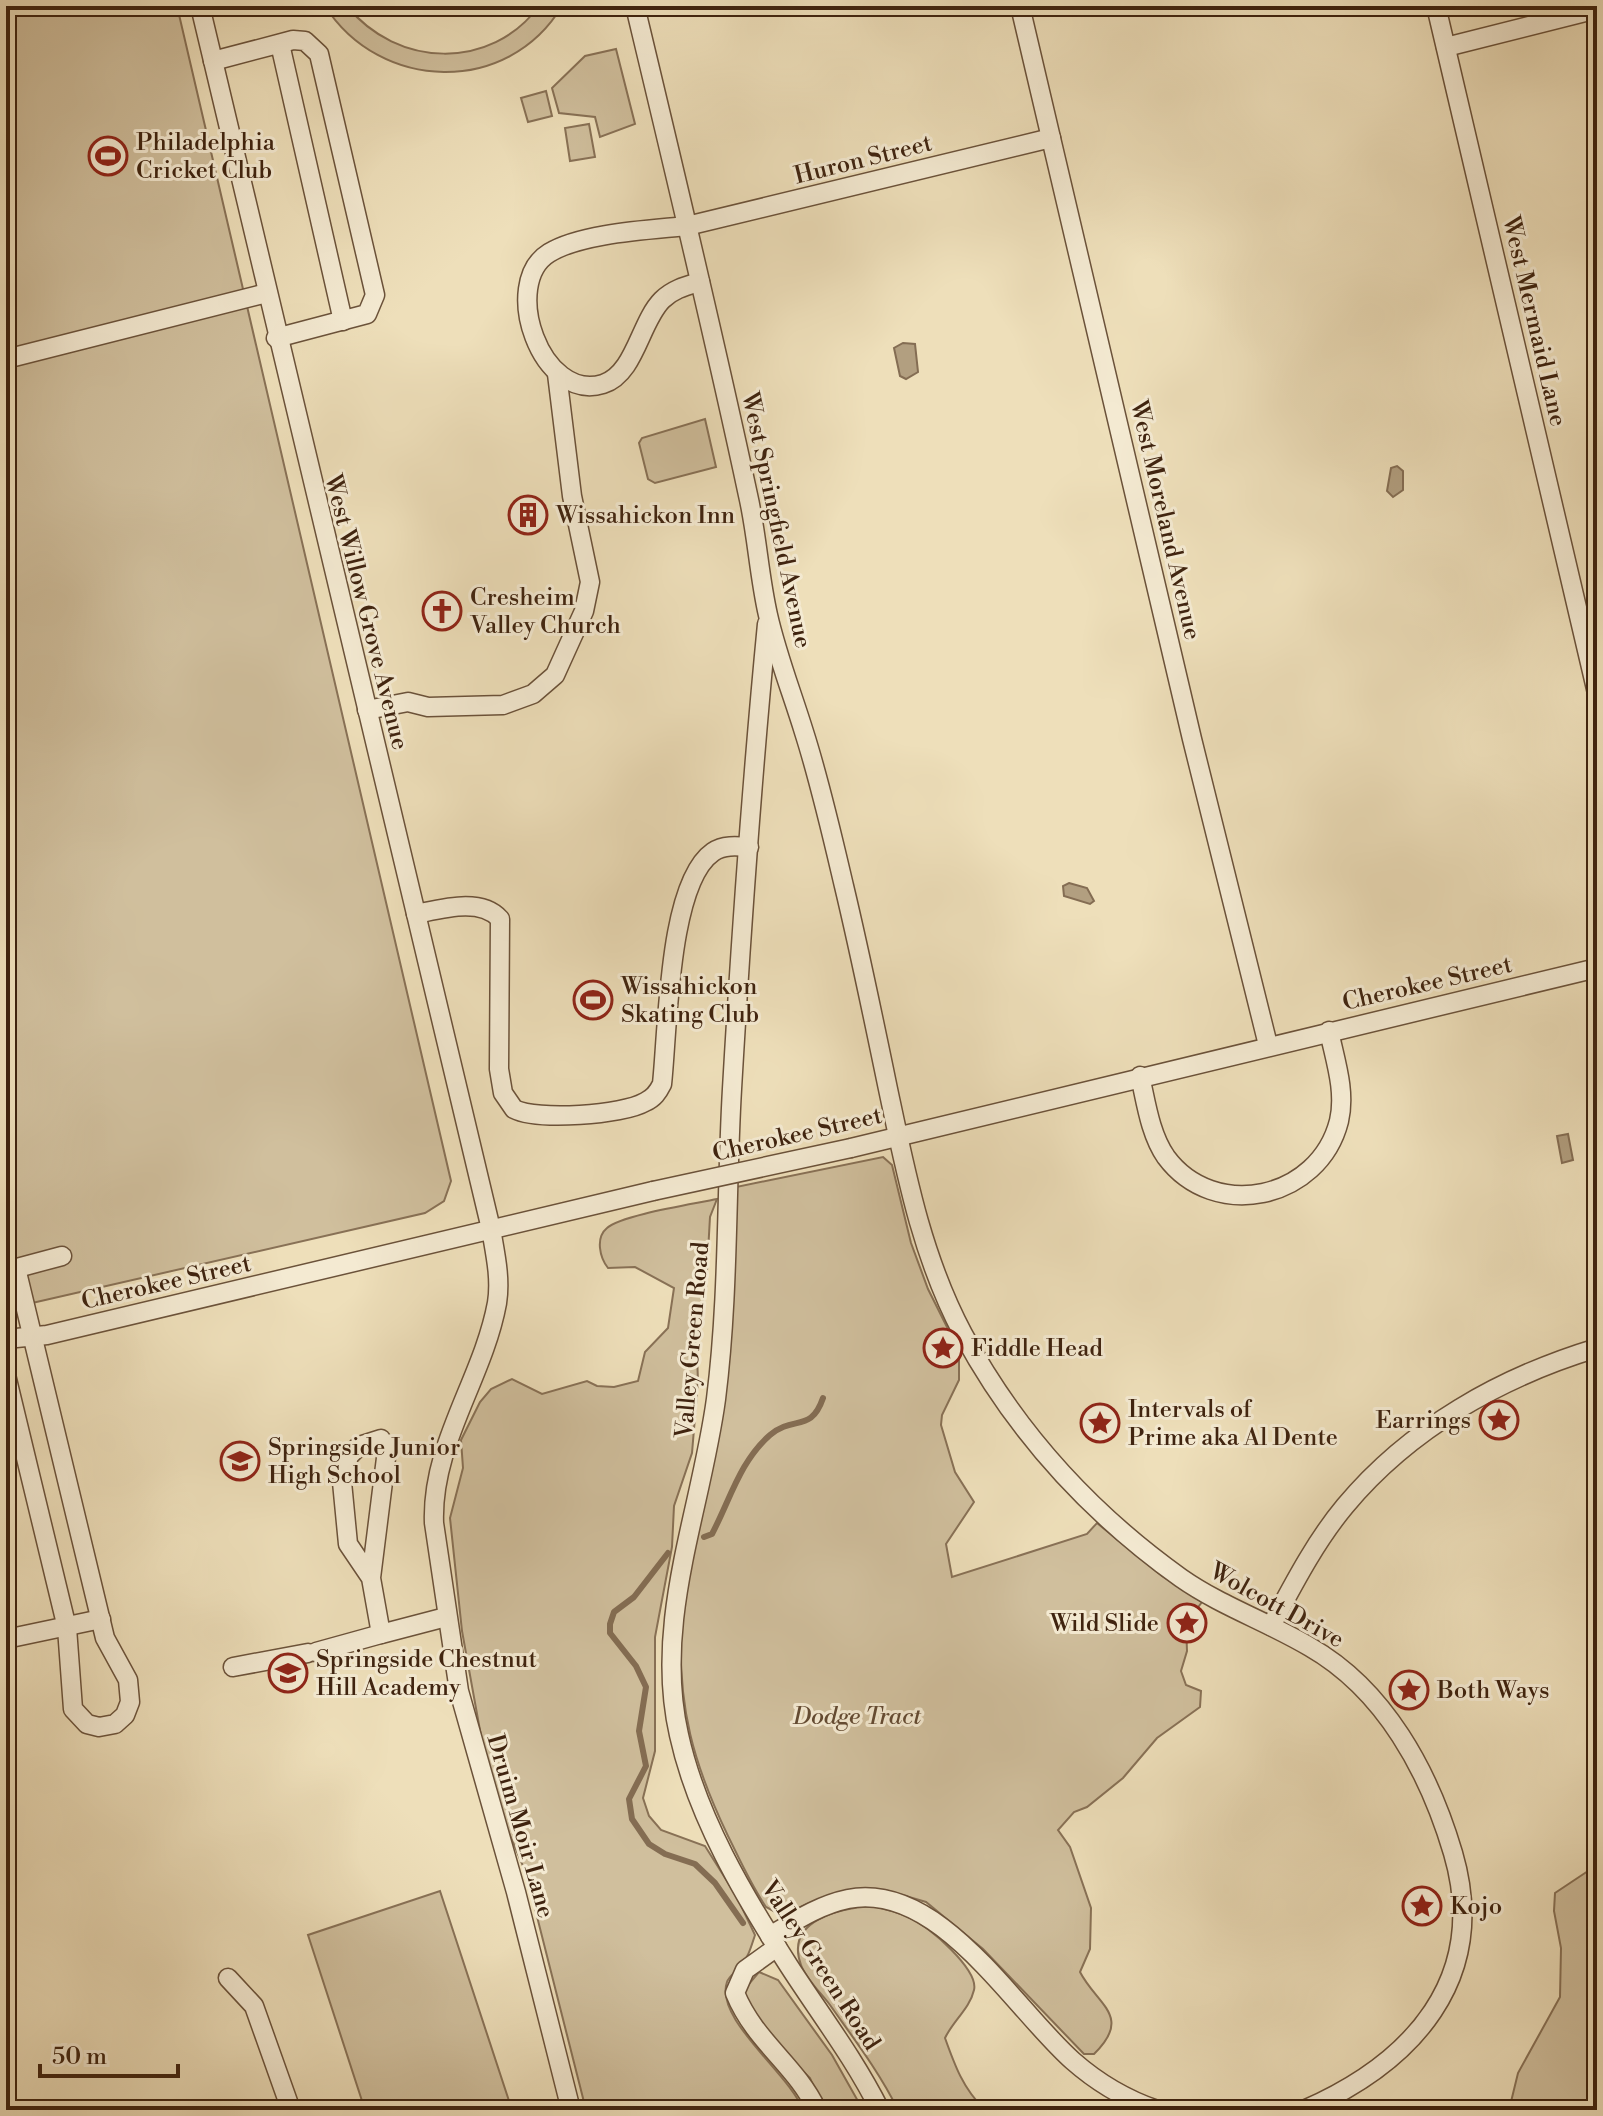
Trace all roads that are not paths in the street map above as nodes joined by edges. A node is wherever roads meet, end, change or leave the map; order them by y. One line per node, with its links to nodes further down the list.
1 (200, 6): 8 (street, West Willow Grove Avenue)
2 (635, 6): 10 (street, West Springfield Avenue)
3 (1020, 6): 9 (street, West Moreland Avenue)
4 (1436, 6): 7 (street, West Mermaid Lane)
5 (1597, 9): 7 (street)
6 (280, 44): 8 (street); 13 (street); 13 (street)
7 (1446, 47): 18 (street, West Mermaid Lane)
8 (213, 61): 12 (street, West Willow Grove Avenue)
9 (1051, 138): 10 (street, Huron Street); 24 (street, West Moreland Avenue)
10 (687, 226): 11 (street, West Springfield Avenue); 16 (street, Huron Street)
11 (700, 282): 16 (street); 17 (street, West Springfield Avenue)
12 (267, 293): 14 (street, West Willow Grove Avenue); 15 (street)
13 (343, 321): 14 (street)
14 (276, 338): 19 (street, West Willow Grove Avenue)
15 (6, 359)
16 (557, 374): 19 (street)
17 (768, 614): 20 (street, Valley Green Road); 26 (street, West Springfield Avenue)
18 (1597, 693)
19 (367, 710): 21 (street, West Willow Grove Avenue)
20 (749, 847): 21 (street); 44 (street, Valley Green Road)
21 (416, 914): 27 (street, West Willow Grove Avenue)
22 (1597, 968): 23 (street, Cherokee Street)
23 (1329, 1031): 24 (street, Cherokee Street); 25 (street)
24 (1268, 1045): 25 (street, Cherokee Street)
25 (1140, 1076): 26 (street, Cherokee Street)
26 (898, 1136): 27 (street, Cherokee Street, bridge); 39 (street, Wolcott Drive)
27 (491, 1229): 30 (street, Cherokee Street); 37 (street, Druim Moir Lane)
28 (62, 1256): 29 (street)
29 (11, 1270): 30 (street)
30 (31, 1338): 31 (street, Cherokee Street); 34 (street)
31 (6, 1339)
32 (1597, 1348): 39 (street)
33 (6, 1375): 35 (street)
34 (48, 1397): 35 (street); 38 (street)
35 (9, 1406): 40 (street)
36 (371, 1578): 36 (street); 41 (street)
37 (446, 1617): 41 (street); 47 (street, Druim Moir Lane)
38 (101, 1619): 40 (street); 40 (street)
39 (1271, 1626): 51 (street, Wolcott Drive)
40 (67, 1628): 42 (street)
41 (381, 1634): 43 (street)
42 (6, 1639)
43 (233, 1667)
44 (774, 1941): 48 (street); 49 (street, Valley Green Road); 50 (street)
45 (228, 1978): 46 (street)
46 (291, 2110)
47 (571, 2110)
48 (817, 2110)
49 (880, 2110)
50 (1157, 2110)
51 (1304, 2110)

